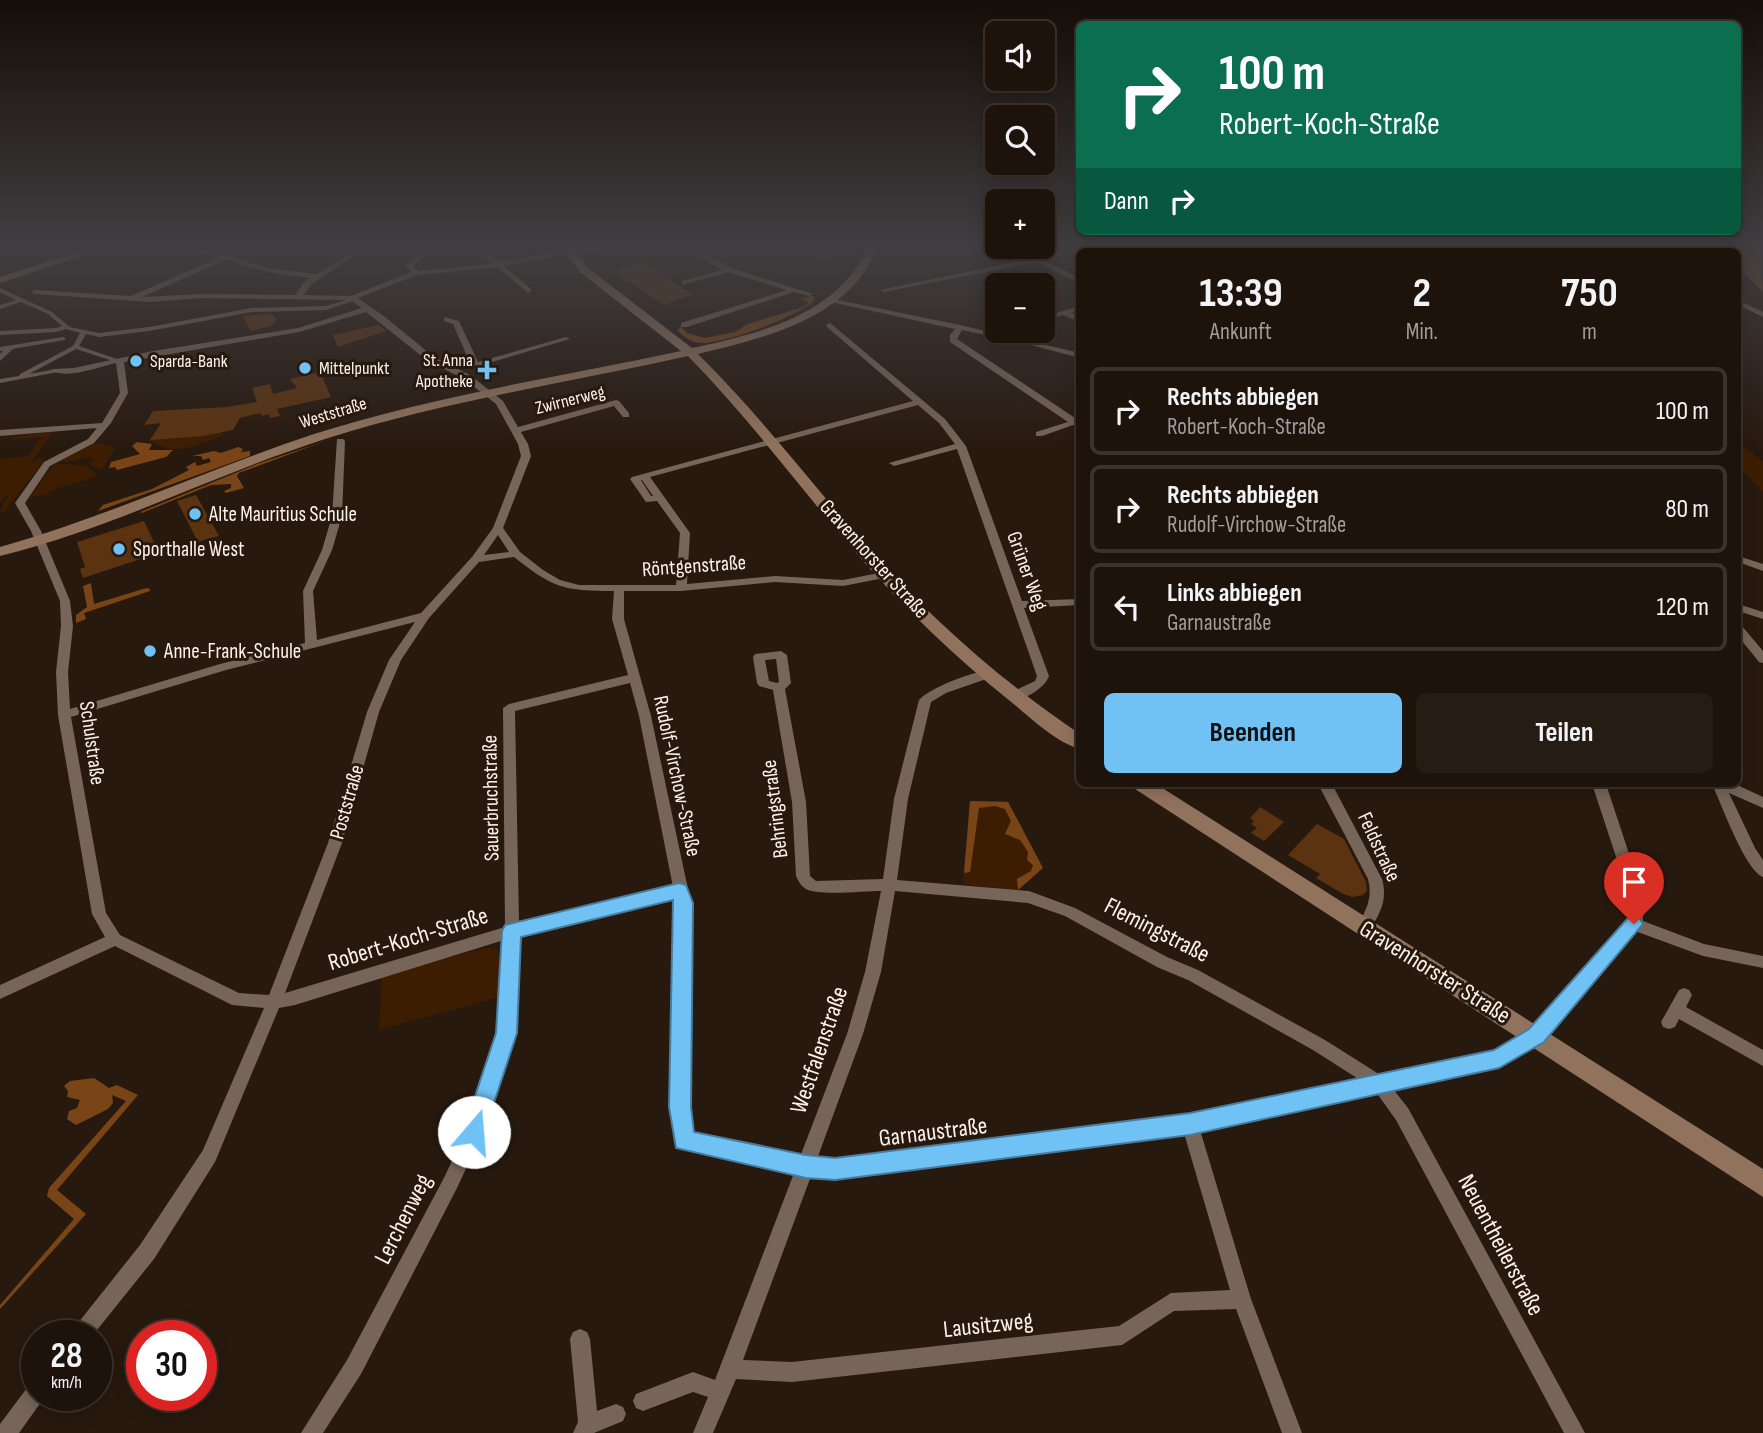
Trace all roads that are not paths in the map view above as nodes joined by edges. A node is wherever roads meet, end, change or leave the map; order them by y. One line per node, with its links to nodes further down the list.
1 (52, 315): 12 (street)
2 (226, 315): 14 (street)
3 (348, 315): 26 (street)
4 (376, 315): 31 (street, Poststraße)
5 (642, 315): 23 (main road, Gravenhorster Straße)
6 (718, 315): 11 (street)
7 (807, 315): 23 (main road, Weststraße)
8 (902, 315): 13 (street)
9 (447, 319): 27 (street)
10 (830, 325): 34 (street, Grüner Weg)
11 (684, 326)
12 (66, 327): 16 (street); 17 (street)
13 (960, 327): 24 (street); 36 (street)
14 (149, 329): 15 (street); 17 (street)
15 (165, 331)
16 (0, 333)
17 (83, 333): 20 (street)
18 (63, 339): 21 (street)
19 (566, 339): 27 (street)
20 (75, 347): 26 (street); 28 (street)
21 (10, 348): 22 (street); 25 (street)
22 (0, 349)
23 (690, 352): 33 (main road, Weststraße); 43 (main road, Gravenhorster Straße)
24 (1076, 355)
25 (0, 359)
26 (119, 361): 29 (street); 38 (street)
27 (475, 365): 31 (street)
28 (34, 369): 29 (street); 30 (street)
29 (54, 371): 30 (street)
30 (22, 375): 32 (street)
31 (467, 377): 33 (street, Poststraße)
32 (0, 381)
33 (489, 393): 39 (street, Poststraße); 47 (main road, Weststraße)
34 (918, 402): 43 (street); 44 (street, Grüner Weg)
35 (626, 415): 39 (street, Zwirnerweg)
36 (1076, 423)
37 (1076, 424): 41 (street)
38 (104, 425): 40 (street); 47 (street, Schulstraße)
39 (516, 430): 46 (street, Poststraße)
40 (0, 433)
41 (1039, 434)
42 (340, 441): 62 (street)
43 (772, 442): 53 (main road, Gravenhorster Straße); 54 (street)
44 (960, 445): 45 (street); 57 (street, Grüner Weg)
45 (894, 463)
46 (498, 528): 49 (street, Röntgenstraße); 50 (street, Poststraße)
47 (39, 540): 48 (main road, Weststraße); 68 (street, Schulstraße)
48 (0, 552)
49 (516, 554): 50 (street); 55 (street, Röntgenstraße)
50 (476, 559): 59 (street, Poststraße)
51 (1741, 560): 52 (street)
52 (1763, 568)
53 (884, 575): 54 (street, Röntgenstraße); 64 (main road, Gravenhorster Straße)
54 (681, 588): 55 (street, Röntgenstraße)
55 (620, 590): 65 (street, Rudolf-Virchow-Straße)
56 (1076, 602): 57 (street)
57 (1019, 605): 67 (street, Grüner Weg)
58 (1741, 608): 60 (street)
59 (425, 616): 62 (street); 85 (street, Poststraße)
60 (1763, 617)
61 (1741, 633): 63 (street)
62 (312, 643): 68 (street)
63 (1763, 659)
64 (988, 674): 67 (main road, Gravenhorster Straße); 77 (street, Westfalenstraße)
65 (633, 678): 78 (street, Rudolf-Virchow-Straße); 81 (street, Sauerbruchstraße)
66 (779, 688): 77 (street, Behringstraße)
67 (1014, 696): 69 (main road, Gravenhorster Straße)
68 (64, 715): 82 (street, Schulstraße)
69 (1076, 740)
70 (1147, 787): 80 (main road, Gravenhorster Straße)
71 (1327, 787): 80 (street, Feldstraße)
72 (1600, 787): 79 (street)
73 (1722, 787): 76 (street)
74 (1728, 787): 75 (street)
75 (1763, 803)
76 (1763, 871)
77 (890, 885): 89 (street, Flemingstraße); 92 (street, Westfalenstraße)
78 (679, 891): 81 (street, Robert-Koch-Straße); 91 (street, Rudolf-Virchow-Straße)
79 (1634, 924): 83 (street); 87 (street)
80 (1364, 927): 87 (main road, Gravenhorster Straße)
81 (512, 931): 85 (street, Robert-Koch-Straße); 104 (street, Lerchenweg)
82 (115, 939): 84 (street); 85 (street)
83 (1763, 962)
84 (0, 992)
85 (274, 1002): 95 (street, Poststraße)
86 (1676, 1009): 88 (street)
87 (1536, 1036): 89 (street, Garnaustraße); 93 (main road, Gravenhorster Straße)
88 (1763, 1059)
89 (1380, 1084): 90 (street, Garnaustraße); 107 (street, Neuentheilerstraße)
90 (1190, 1124): 92 (street, Garnaustraße); 94 (street)
91 (683, 1141): 92 (street, Garnaustraße)
92 (806, 1167): 97 (street, Westfalenstraße)
93 (1763, 1184)
94 (1242, 1298): 97 (street, Lausitzweg); 106 (street)
95 (93, 1320)
96 (580, 1339): 102 (street)
97 (730, 1369): 98 (street, Westfalenstraße)
98 (720, 1392): 99 (street); 105 (street, Westfalenstraße)
99 (643, 1401)
100 (22, 1411): 103 (street)
101 (615, 1414): 102 (street)
102 (586, 1429)
103 (6, 1433)
104 (311, 1433)
105 (703, 1433)
106 (1292, 1433)
107 (1575, 1433)

